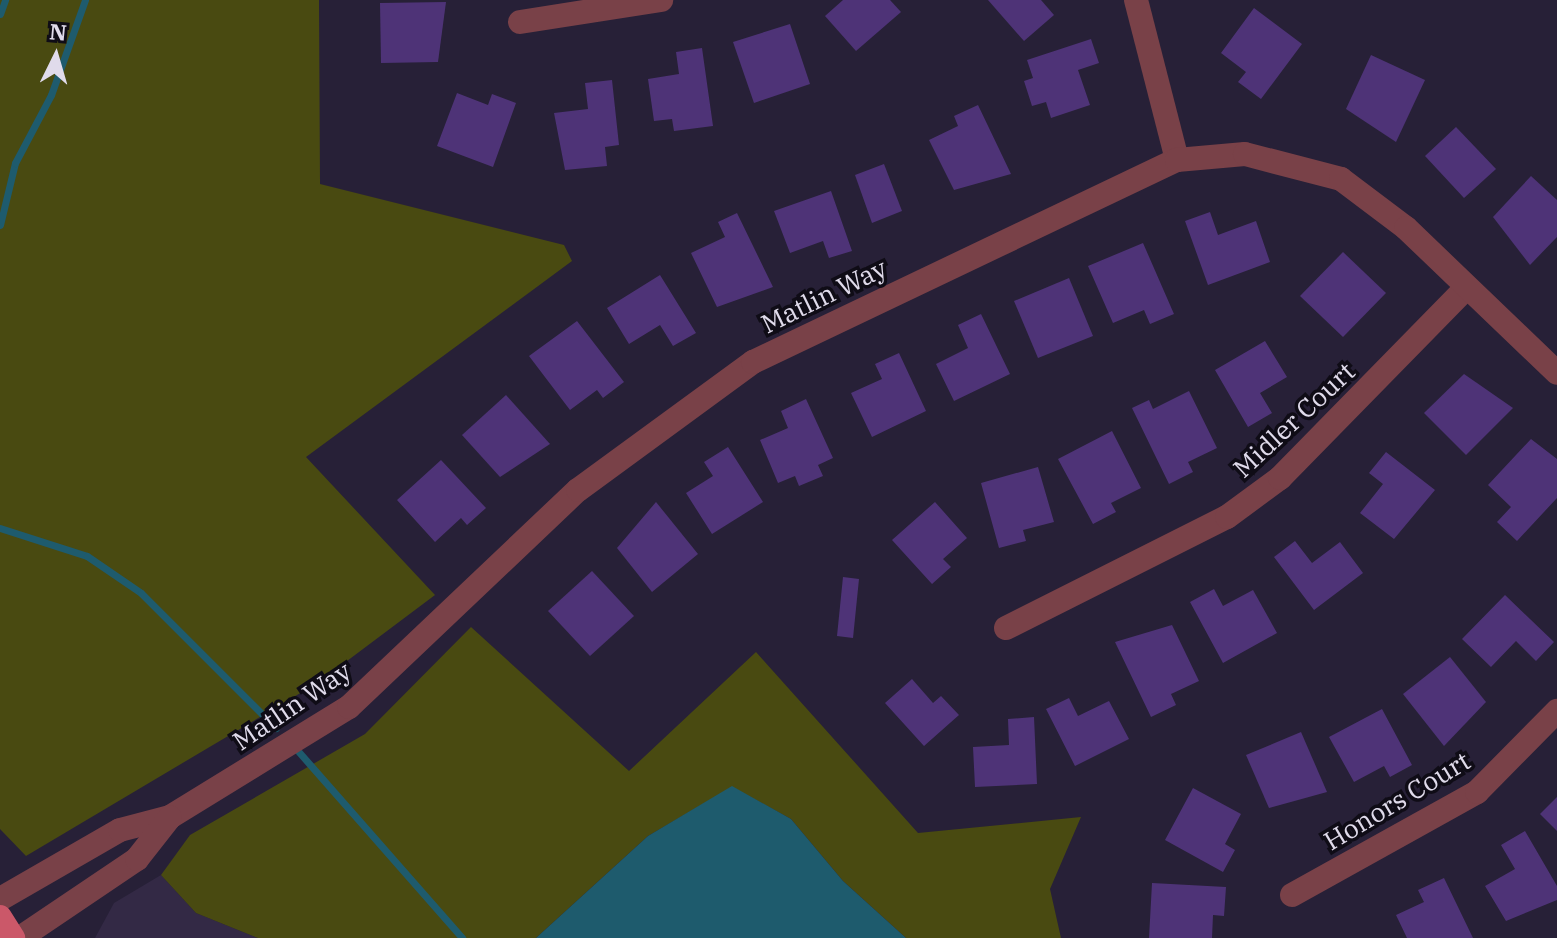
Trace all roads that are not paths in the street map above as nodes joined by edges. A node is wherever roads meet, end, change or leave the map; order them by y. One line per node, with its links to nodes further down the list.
1 (661, 0): 3 (street)
2 (1136, 0): 4 (street)
3 (520, 22)
4 (1177, 160): 5 (street, Matlin Way); 9 (street, Matlin Way)
5 (1467, 287): 6 (street, Matlin Way); 7 (street, Midler Court)
6 (1557, 373)
7 (1006, 628)
8 (1557, 711): 10 (street, Honors Court)
9 (170, 817): 11 (street, Matlin Way); 14 (street, Matlin Way)
10 (1292, 895)
11 (0, 899)
12 (0, 917): 13 (main road)
13 (13, 938)
14 (20, 938)

